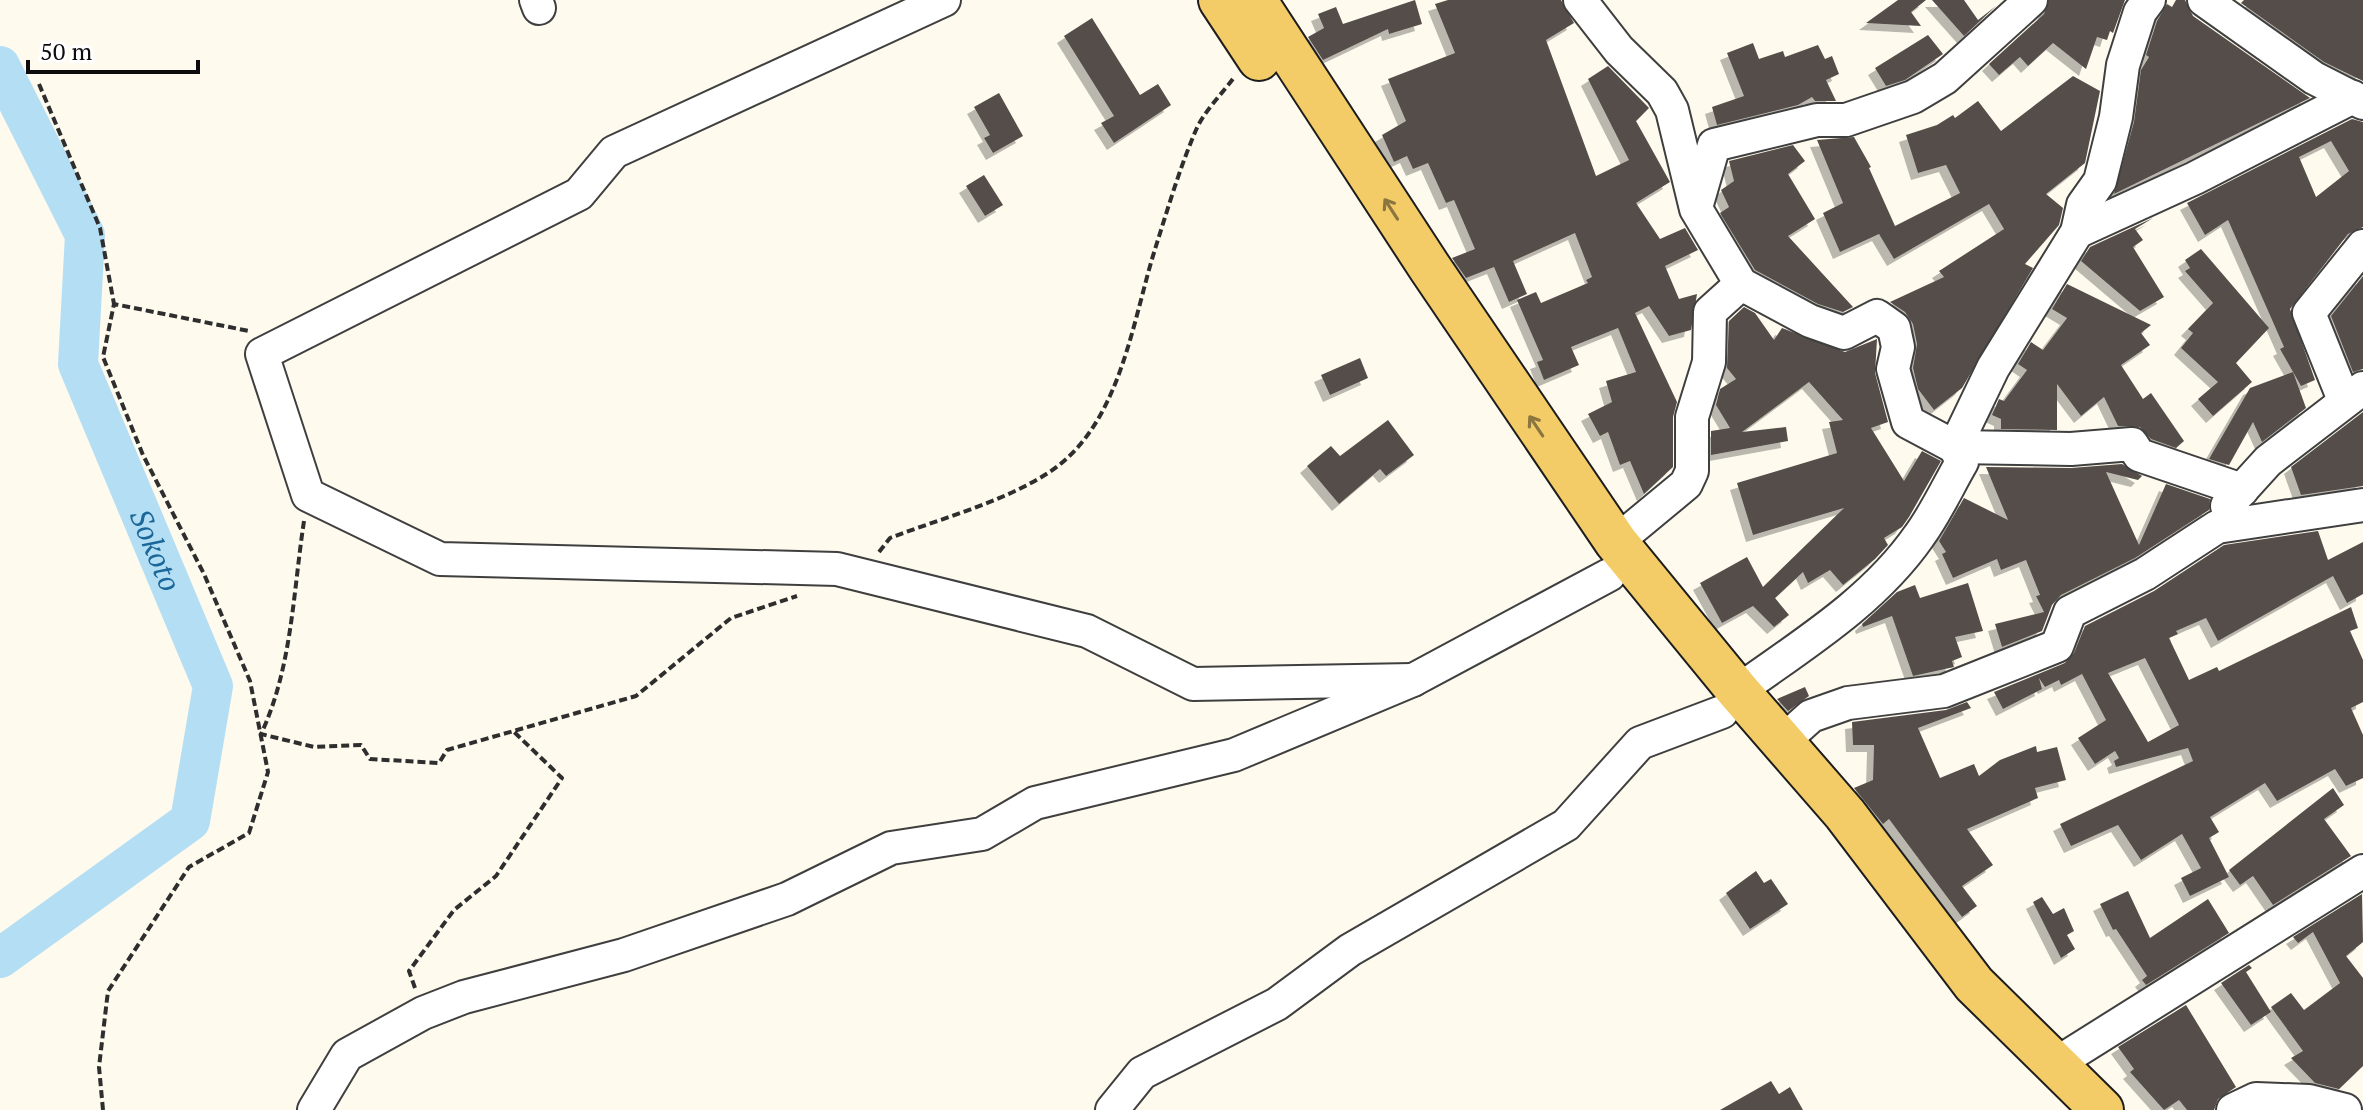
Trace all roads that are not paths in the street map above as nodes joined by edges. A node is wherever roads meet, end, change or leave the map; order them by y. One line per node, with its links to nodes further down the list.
1 (944, 0): 19 (street)
2 (1220, 0): 18 (main road)
3 (1255, 0): 18 (main road, one-way to 3)
4 (1580, 0): 9 (street)
5 (2031, 0): 9 (street)
6 (2149, 0): 10 (street)
7 (2204, 0): 8 (street)
8 (2358, 100): 10 (street)
9 (1696, 209): 12 (street)
10 (2077, 232): 14 (street)
11 (2363, 246): 13 (street)
12 (1741, 284): 14 (street); 18 (street)
13 (2353, 394): 15 (street)
14 (1955, 447): 15 (street); 20 (street)
15 (2242, 490): 17 (street)
16 (2363, 505): 17 (street)
17 (2217, 527): 21 (street)
18 (1613, 559): 19 (street); 20 (main road)
19 (1413, 680): 24 (street)
20 (1730, 702): 21 (main road); 25 (street); 26 (main road)
21 (1782, 742): 23 (main road)
22 (2363, 871): 23 (street)
23 (2054, 1065): 27 (main road)
24 (314, 1110)
25 (1112, 1110)
26 (2065, 1110)
27 (2102, 1110)
28 (2233, 1110): 29 (street)
29 (2345, 1110)

